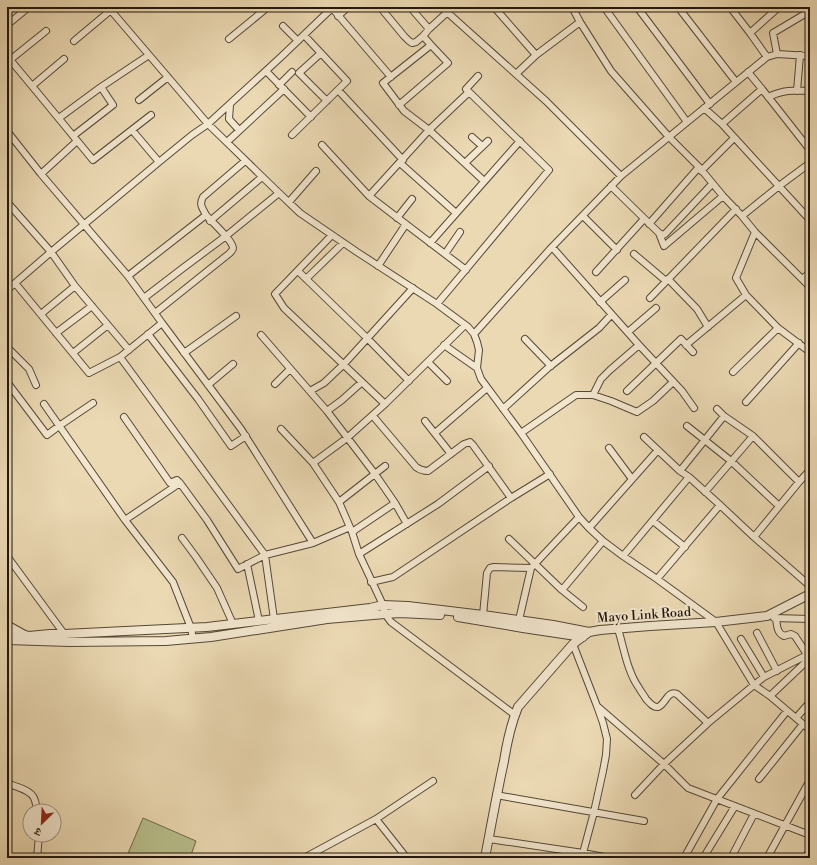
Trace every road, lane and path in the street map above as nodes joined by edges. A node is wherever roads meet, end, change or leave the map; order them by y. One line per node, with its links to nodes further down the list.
1 (28, 7): 20 (street)
2 (268, 7): 27 (street)
3 (348, 7): 18 (street)
4 (380, 7): 26 (street)
5 (410, 7): 22 (street)
6 (454, 7): 17 (street)
7 (494, 7): 34 (street)
8 (572, 7): 19 (street)
9 (604, 7): 65 (street)
10 (637, 7): 61 (street)
11 (678, 7): 47 (street)
12 (730, 7): 24 (street)
13 (779, 7): 24 (street)
14 (331, 8): 18 (street); 25 (street)
15 (109, 9): 28 (street); 33 (street)
16 (809, 9): 32 (street)
17 (448, 13): 22 (street); 43 (street)
18 (338, 16): 46 (street)
19 (580, 22): 34 (street); 74 (street)
20 (7, 25)
21 (283, 26): 29 (street)
22 (429, 29): 26 (street)
23 (46, 31): 38 (street)
24 (750, 33): 37 (street)
25 (304, 35): 29 (street); 31 (street)
26 (423, 36): 30 (street)
27 (229, 39)
28 (74, 41)
29 (298, 41): 40 (street)
30 (430, 45): 46 (street); 60 (street)
31 (321, 53): 52 (street); 58 (street)
32 (777, 54): 35 (street); 37 (street)
33 (149, 55): 44 (street); 49 (street)
34 (536, 55): 43 (street)
35 (800, 55): 36 (street); 53 (street)
36 (810, 56)
37 (767, 57): 42 (street)
38 (9, 58): 48 (street)
39 (64, 59): 48 (street)
40 (266, 71): 50 (street); 59 (street)
41 (292, 72): 50 (street)
42 (748, 72): 47 (street); 51 (street)
43 (516, 74): 91 (street)
44 (168, 76): 57 (street); 66 (street)
45 (478, 76): 55 (street)
46 (391, 77): 60 (street)
47 (736, 82): 61 (street)
48 (32, 86): 64 (street)
49 (101, 86): 64 (street); 75 (street)
50 (282, 87): 63 (street); 69 (street)
51 (762, 89): 56 (street); 67 (street)
52 (338, 90): 58 (street); 84 (street)
53 (797, 91): 54 (street); 56 (street)
54 (810, 91)
55 (469, 92): 70 (street); 78 (street)
56 (768, 98): 82 (street)
57 (139, 100)
58 (327, 101): 63 (street)
59 (230, 104): 66 (street); 69 (street)
60 (399, 105): 70 (street)
61 (707, 106): 65 (street); 67 (street)
62 (151, 115): 68 (street)
63 (311, 117): 72 (street)
64 (59, 118): 75 (street)
65 (687, 122): 74 (street)
66 (208, 124): 79 (street); 85 (street)
67 (722, 124): 76 (street)
68 (132, 130): 75 (street); 85 (street)
69 (240, 130): 79 (street)
70 (429, 130): 84 (street); 86 (street)
71 (7, 131): 90 (street)
72 (292, 135)
73 (472, 137): 81 (street)
74 (669, 137): 88 (street); 91 (street)
75 (75, 138): 90 (street)
76 (734, 138): 88 (street); 96 (street)
77 (488, 141): 81 (street)
78 (520, 141): 93 (street); 130 (street)
79 (226, 142): 83 (street)
80 (322, 145): 98 (street)
81 (482, 146): 86 (street)
82 (810, 150)
83 (245, 160): 92 (street); 107 (street)
84 (401, 161): 98 (street); 105 (street)
85 (159, 162): 116 (street)
86 (465, 163): 93 (street)
87 (810, 163): 96 (street)
88 (700, 169): 94 (street); 115 (street)
89 (316, 171): 102 (street)
90 (41, 174): 116 (street)
91 (621, 176): 95 (street)
92 (262, 177): 97 (street); 113 (street)
93 (484, 181): 105 (street)
94 (712, 184): 99 (street); 119 (street)
95 (611, 186): 108 (street); 111 (street)
96 (779, 186): 109 (street); 112 (street)
97 (279, 193): 102 (street); 121 (street)
98 (369, 196): 110 (street)
99 (723, 196): 104 (street); 119 (street)
100 (412, 199): 110 (street)
101 (7, 202): 103 (street)
102 (289, 202): 120 (street)
103 (13, 209): 106 (street); 126 (street)
104 (736, 209): 109 (street); 138 (street)
105 (456, 213): 123 (street)
106 (7, 214)
107 (206, 215): 113 (street); 134 (street)
108 (583, 216): 124 (street); 125 (street)
109 (742, 216): 118 (street)
110 (397, 218): 114 (street)
111 (644, 219): 115 (street); 125 (street)
112 (810, 220)
113 (210, 221): 121 (street)
114 (406, 224): 123 (street); 129 (street)
115 (649, 224): 119 (street)
116 (84, 225): 126 (street); 134 (street)
117 (460, 232): 127 (street)
118 (756, 232): 135 (street); 144 (street)
119 (659, 233)
120 (332, 235): 122 (street); 131 (street)
121 (226, 236): 145 (street); 151 (street)
122 (343, 243): 129 (street); 136 (street)
123 (430, 243): 127 (street)
124 (552, 247): 147 (street); 163 (street)
125 (616, 250): 132 (street)
126 (51, 252): 139 (street); 140 (street)
127 (445, 254): 130 (street)
128 (634, 254): 138 (street)
129 (378, 266): 142 (street)
130 (466, 270): 148 (street)
131 (298, 271): 136 (street); 181 (street)
132 (596, 272)
133 (810, 273): 135 (street)
134 (128, 276): 145 (street)
135 (802, 279): 141 (street)
136 (306, 280): 165 (street)
137 (625, 280): 147 (street)
138 (667, 280): 146 (street); 158 (street)
139 (15, 283): 143 (street); 152 (street)
140 (75, 286): 149 (street); 152 (street)
141 (810, 287)
142 (413, 288): 148 (street); 165 (street)
143 (7, 290)
144 (746, 295): 158 (street); 159 (street)
145 (144, 298): 151 (street)
146 (650, 298)
147 (600, 302): 153 (street)
148 (438, 304): 157 (street)
149 (92, 306): 156 (street); 161 (street)
150 (656, 308): 160 (street)
151 (155, 313): 155 (street)
152 (41, 314): 161 (street)
153 (611, 314): 160 (street); 182 (street)
154 (236, 316): 176 (street)
155 (162, 323): 162 (street); 176 (street)
156 (108, 325): 172 (street); 175 (street)
157 (465, 325): 163 (street); 170 (street)
158 (708, 327): 169 (street)
159 (778, 328): 167 (street); 185 (street)
160 (628, 332): 168 (street)
161 (56, 333): 175 (street)
162 (148, 334): 172 (street); 215 (street)
163 (474, 334): 183 (street)
164 (261, 335): 184 (street)
165 (367, 338): 181 (street); 186 (street)
166 (525, 339): 182 (street)
167 (798, 343): 174 (street); 198 (street)
168 (639, 345): 179 (street); 197 (street)
169 (686, 345): 173 (street); 179 (street)
170 (444, 346): 178 (street); 183 (street)
171 (7, 347): 192 (street)
172 (129, 350): 177 (street)
173 (693, 352)
174 (810, 352)
175 (72, 353): 177 (street)
176 (184, 353): 193 (street)
177 (120, 357): 254 (street)
178 (428, 362): 186 (street); 187 (street)
179 (656, 363): 190 (street); 196 (street)
180 (233, 364): 193 (street)
181 (344, 364): 189 (street); 195 (street)
182 (551, 366): 203 (street)
183 (477, 368): 194 (street)
184 (290, 369): 191 (street); 195 (street)
185 (733, 372)
186 (409, 381): 201 (street)
187 (447, 381)
188 (7, 382): 210 (street)
189 (362, 382): 201 (street); 205 (street)
190 (674, 382): 197 (street); 202 (street)
191 (275, 384)
192 (36, 385)
193 (208, 385): 215 (street)
194 (487, 388): 203 (street); 213 (street)
195 (310, 391): 205 (street)
196 (627, 391)
197 (593, 395): 214 (street)
198 (746, 402)
199 (94, 403): 210 (street)
200 (44, 404): 210 (street)
201 (385, 404): 206 (street)
202 (694, 408)
203 (503, 409): 214 (street)
204 (717, 409): 207 (street)
205 (327, 411): 218 (street)
206 (373, 416): 218 (street); 222 (street)
207 (724, 416): 216 (street); 219 (street)
208 (124, 417): 234 (street)
209 (425, 422): 213 (street)
210 (59, 426): 242 (street)
211 (687, 426): 219 (street)
212 (281, 429): 224 (street)
213 (435, 433): 222 (street)
214 (521, 433): 230 (street)
215 (246, 436): 251 (street)
216 (753, 436): 223 (street); 233 (street)
217 (644, 437): 221 (street)
218 (347, 438): 224 (street); 229 (street)
219 (705, 441): 223 (street); 228 (street)
220 (609, 448): 232 (street)
221 (658, 450): 228 (street); 232 (street)
222 (451, 454): 226 (street)
223 (731, 461): 235 (street); 240 (street)
224 (313, 463): 237 (street)
225 (385, 466): 229 (street)
226 (489, 466): 236 (street); 244 (street)
227 (810, 470): 233 (street)
228 (680, 471): 231 (street)
229 (375, 474): 237 (street); 238 (street)
230 (550, 474): 236 (street); 241 (street)
231 (689, 477): 235 (street); 243 (street)
232 (632, 479): 245 (street)
233 (799, 482): 240 (street)
234 (180, 483): 242 (street); 257 (street)
235 (705, 492): 239 (street)
236 (511, 498): 260 (street)
237 (339, 502): 246 (street)
238 (395, 503): 244 (street); 246 (street)
239 (720, 505): 247 (street); 252 (street)
240 (779, 506): 247 (street)
241 (579, 517): 245 (street); 258 (street)
242 (125, 520): 277 (street)
243 (653, 520): 252 (street); 256 (street)
244 (407, 524): 253 (street)
245 (589, 528): 250 (street)
246 (351, 530): 251 (street); 253 (street)
247 (754, 537): 261 (street)
248 (182, 538): 276 (street)
249 (510, 539): 258 (street)
250 (602, 541): 256 (street); 262 (street)
251 (313, 543): 254 (street)
252 (685, 547): 259 (street)
253 (359, 554): 260 (street)
254 (265, 555): 257 (street); 270 (street)
255 (7, 556): 281 (street)
256 (623, 556): 259 (street)
257 (247, 564): 273 (street)
258 (533, 566): 262 (street); 267 (street); 271 (street)
259 (657, 579): 274 (street)
260 (371, 582): 264 (street)
261 (810, 586)
262 (562, 590): 265 (street)
263 (810, 594): 268 (street, Mayo Link Road)
264 (383, 605): 266 (street); 267 (street); 270 (street)
265 (583, 607)
266 (385, 614): 282 (street); 284 (street); 297 (street)
267 (483, 615): 271 (street)
268 (767, 616): 269 (street); 274 (street, Mayo Link Road)
269 (776, 618): 272 (street); 289 (street)
270 (274, 619): 273 (street)
271 (519, 620): 282 (street)
272 (810, 620)
273 (259, 621): 276 (street)
274 (716, 622): 278 (street, Mayo Link Road); 292 (street)
275 (7, 624): 283 (street)
276 (233, 624): 277 (street)
277 (190, 628): 281 (street); 284 (street)
278 (618, 629): 282 (street, Mayo Link Road); 299 (street)
279 (7, 632): 283 (street)
280 (757, 633): 290 (street)
281 (64, 634): 283 (street); 287 (street)
282 (586, 635): 288 (street, Mayo Link Road)
283 (29, 638): 286 (street); 287 (street)
284 (193, 639): 287 (street)
285 (740, 639): 291 (street)
286 (7, 640)
287 (70, 642)
288 (573, 644): 295 (street); 297 (street, Mayo Link Road)
289 (809, 658): 290 (street); 293 (street)
290 (778, 671): 291 (street)
291 (764, 677): 292 (street)
292 (754, 685): 293 (street); 299 (street)
293 (770, 696): 296 (street)
294 (810, 702): 298 (street)
295 (597, 706): 302 (street); 312 (street)
296 (787, 711): 298 (street); 309 (street)
297 (515, 715): 307 (street, Mayo Link Road)
298 (796, 718): 300 (street)
299 (708, 723): 302 (street)
300 (803, 724): 301 (street); 303 (street)
301 (810, 730)
302 (664, 764): 308 (street); 309 (street)
303 (759, 779)
304 (810, 780): 316 (street)
305 (433, 781): 314 (street)
306 (7, 783): 310 (street)
307 (496, 795): 312 (street); 318 (street, Mayo Link Road)
308 (635, 795)
309 (717, 799): 311 (street); 328 (street)
310 (36, 803)
311 (735, 806): 313 (street); 322 (street)
312 (594, 812): 315 (street); 321 (street)
313 (754, 814): 316 (street); 329 (street)
314 (376, 819): 323 (street); 325 (street)
315 (644, 822)
316 (785, 826): 317 (street); 330 (street)
317 (810, 835)
318 (489, 839): 321 (street); 326 (street, Mayo Link Road)
319 (38, 843): 324 (street)
320 (810, 849): 331 (street)
321 (583, 853): 327 (street)
322 (705, 855)
323 (406, 857)
324 (37, 858)
325 (304, 858)
326 (485, 858)
327 (610, 858)
328 (684, 858)
329 (731, 858)
330 (767, 858)
331 (806, 858)

